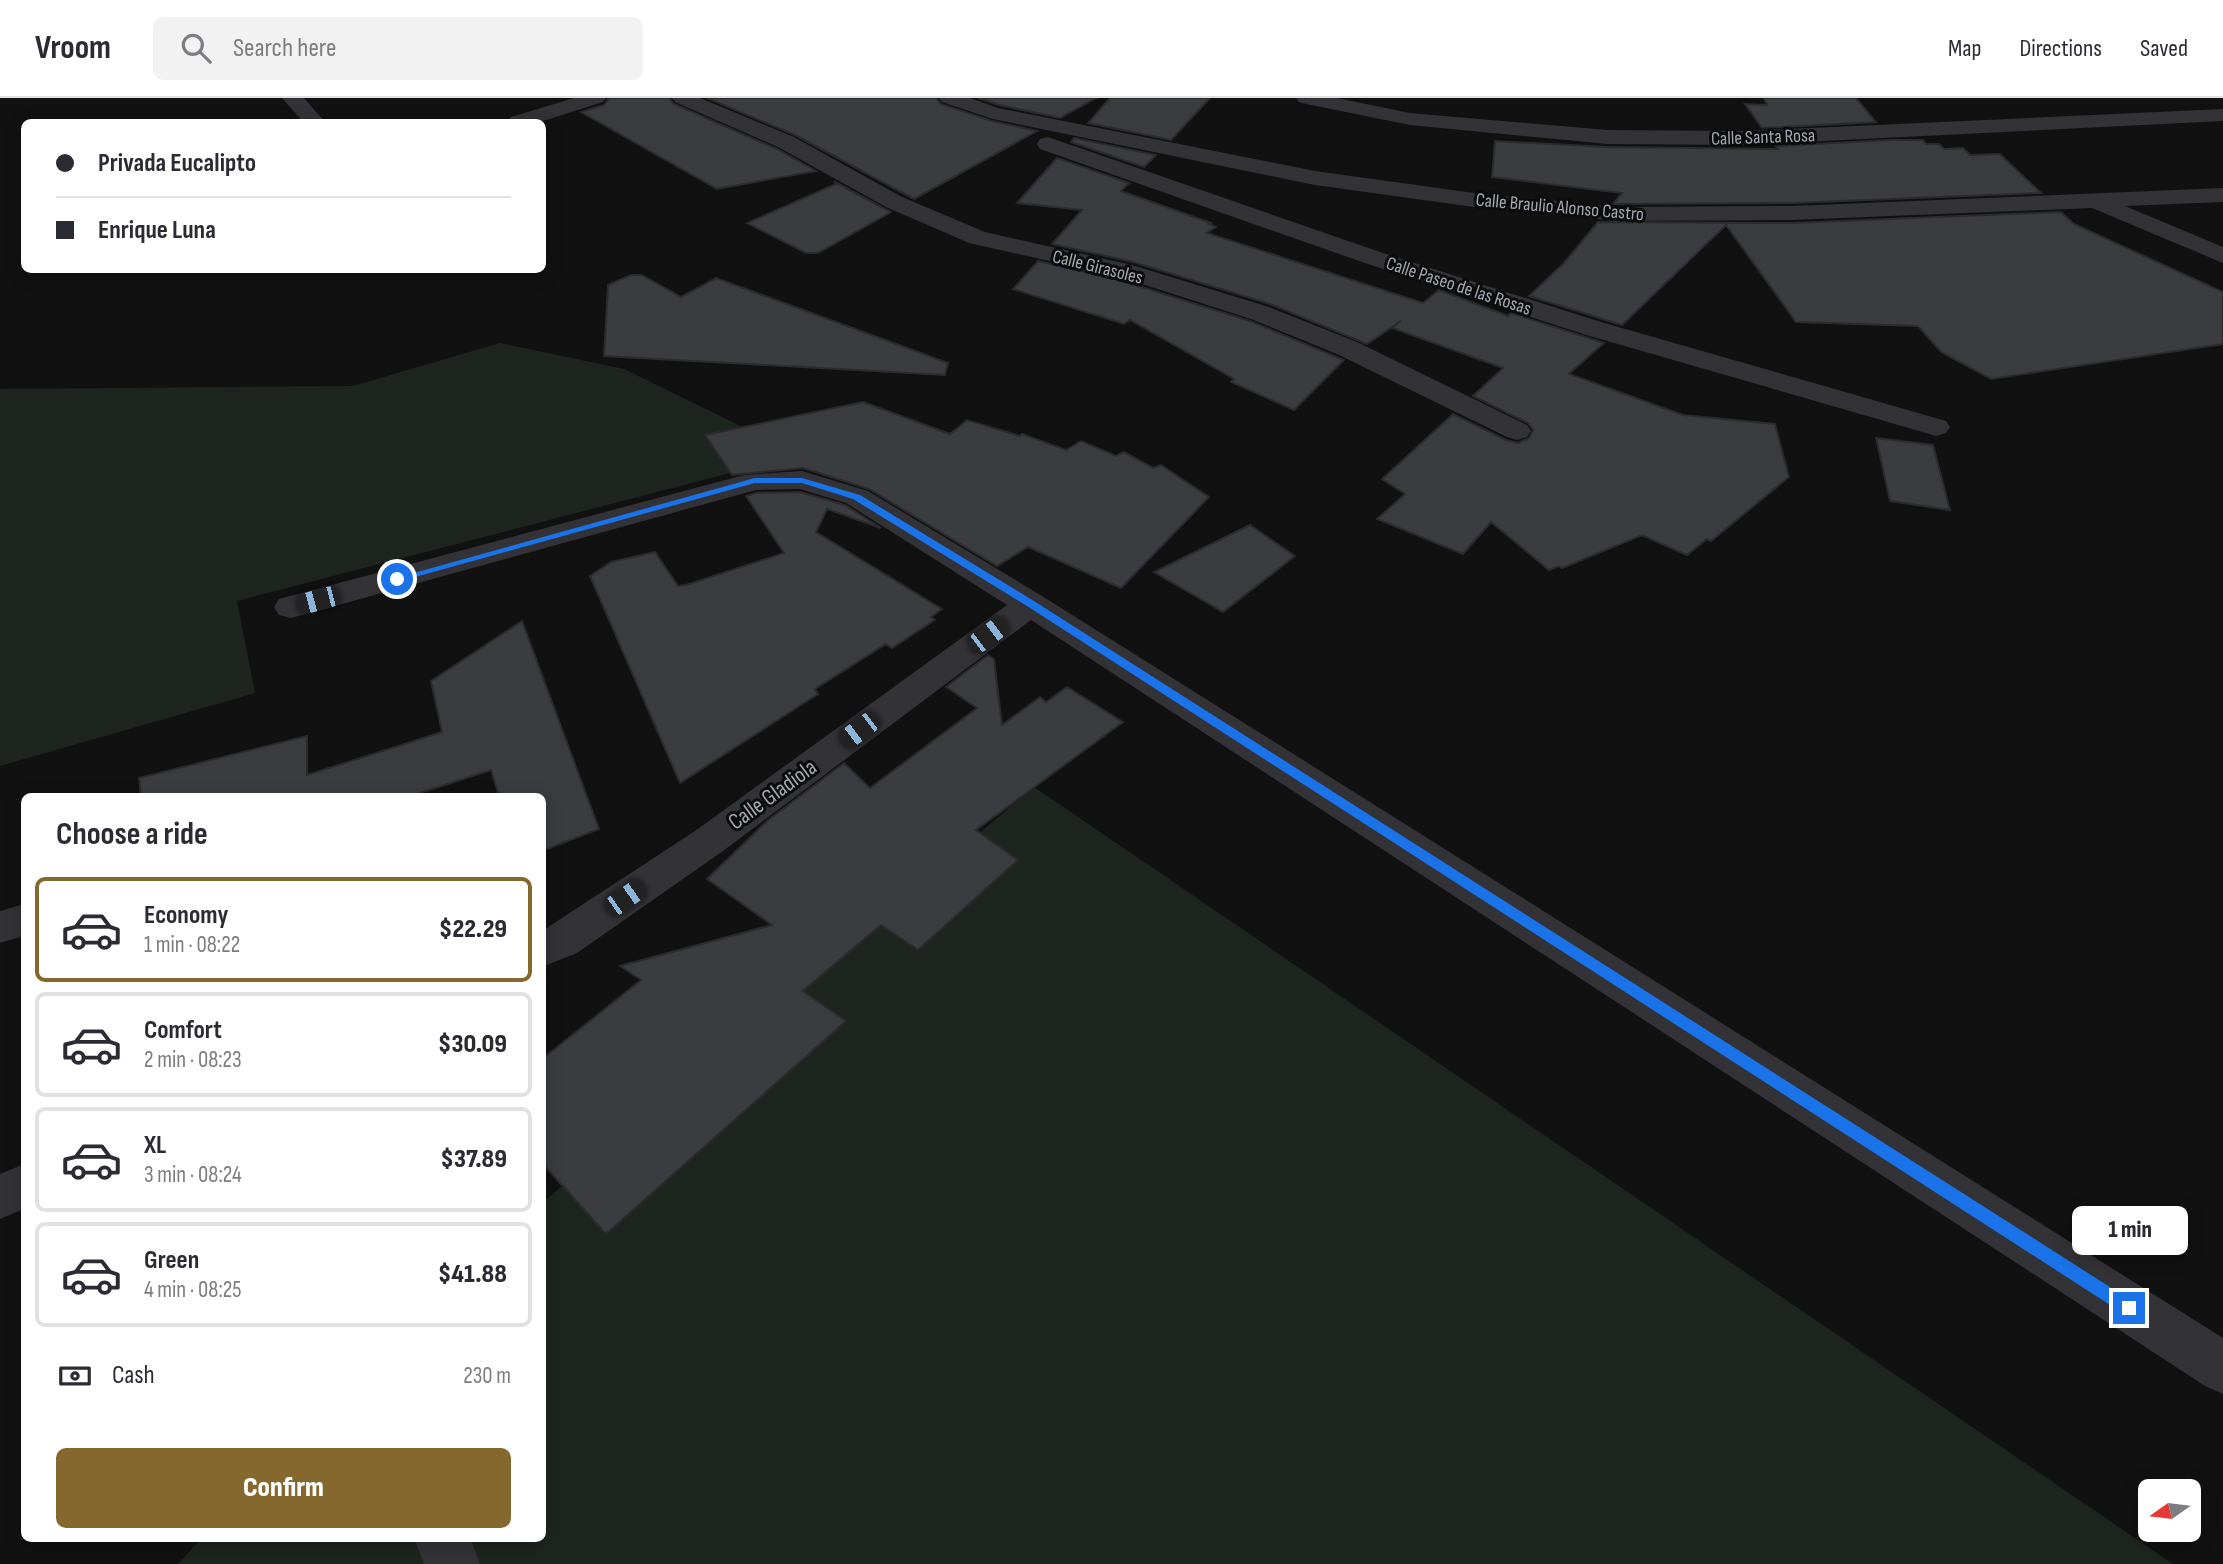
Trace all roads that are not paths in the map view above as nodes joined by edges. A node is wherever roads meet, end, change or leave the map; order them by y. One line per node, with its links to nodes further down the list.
1 (292, 98): 8 (street)
2 (596, 98): 9 (street)
3 (682, 98): 14 (street, Calle Girasoles)
4 (949, 98): 6 (street, Calle Braulio Alonso Castro)
5 (1306, 98): 7 (street, Calle Santa Rosa)
6 (993, 113): 11 (street, Calle Braulio Alonso Castro); 13 (street, Calle Paseo de las Rosas)
7 (2223, 115)
8 (311, 119)
9 (529, 119)
10 (2223, 195): 11 (street, Calle Braulio Alonso Castro)
11 (2092, 201): 12 (street)
12 (2223, 256)
13 (1936, 427)
14 (1517, 430)
15 (1030, 604): 16 (street); 19 (street, Calle Gladiola); 22 (street)
16 (291, 607)
17 (21, 921): 18 (street)
18 (0, 927)
19 (549, 941)
20 (21, 1187): 21 (street)
21 (0, 1197)
22 (2223, 1368)
23 (444, 1542): 24 (street)
24 (452, 1564)

